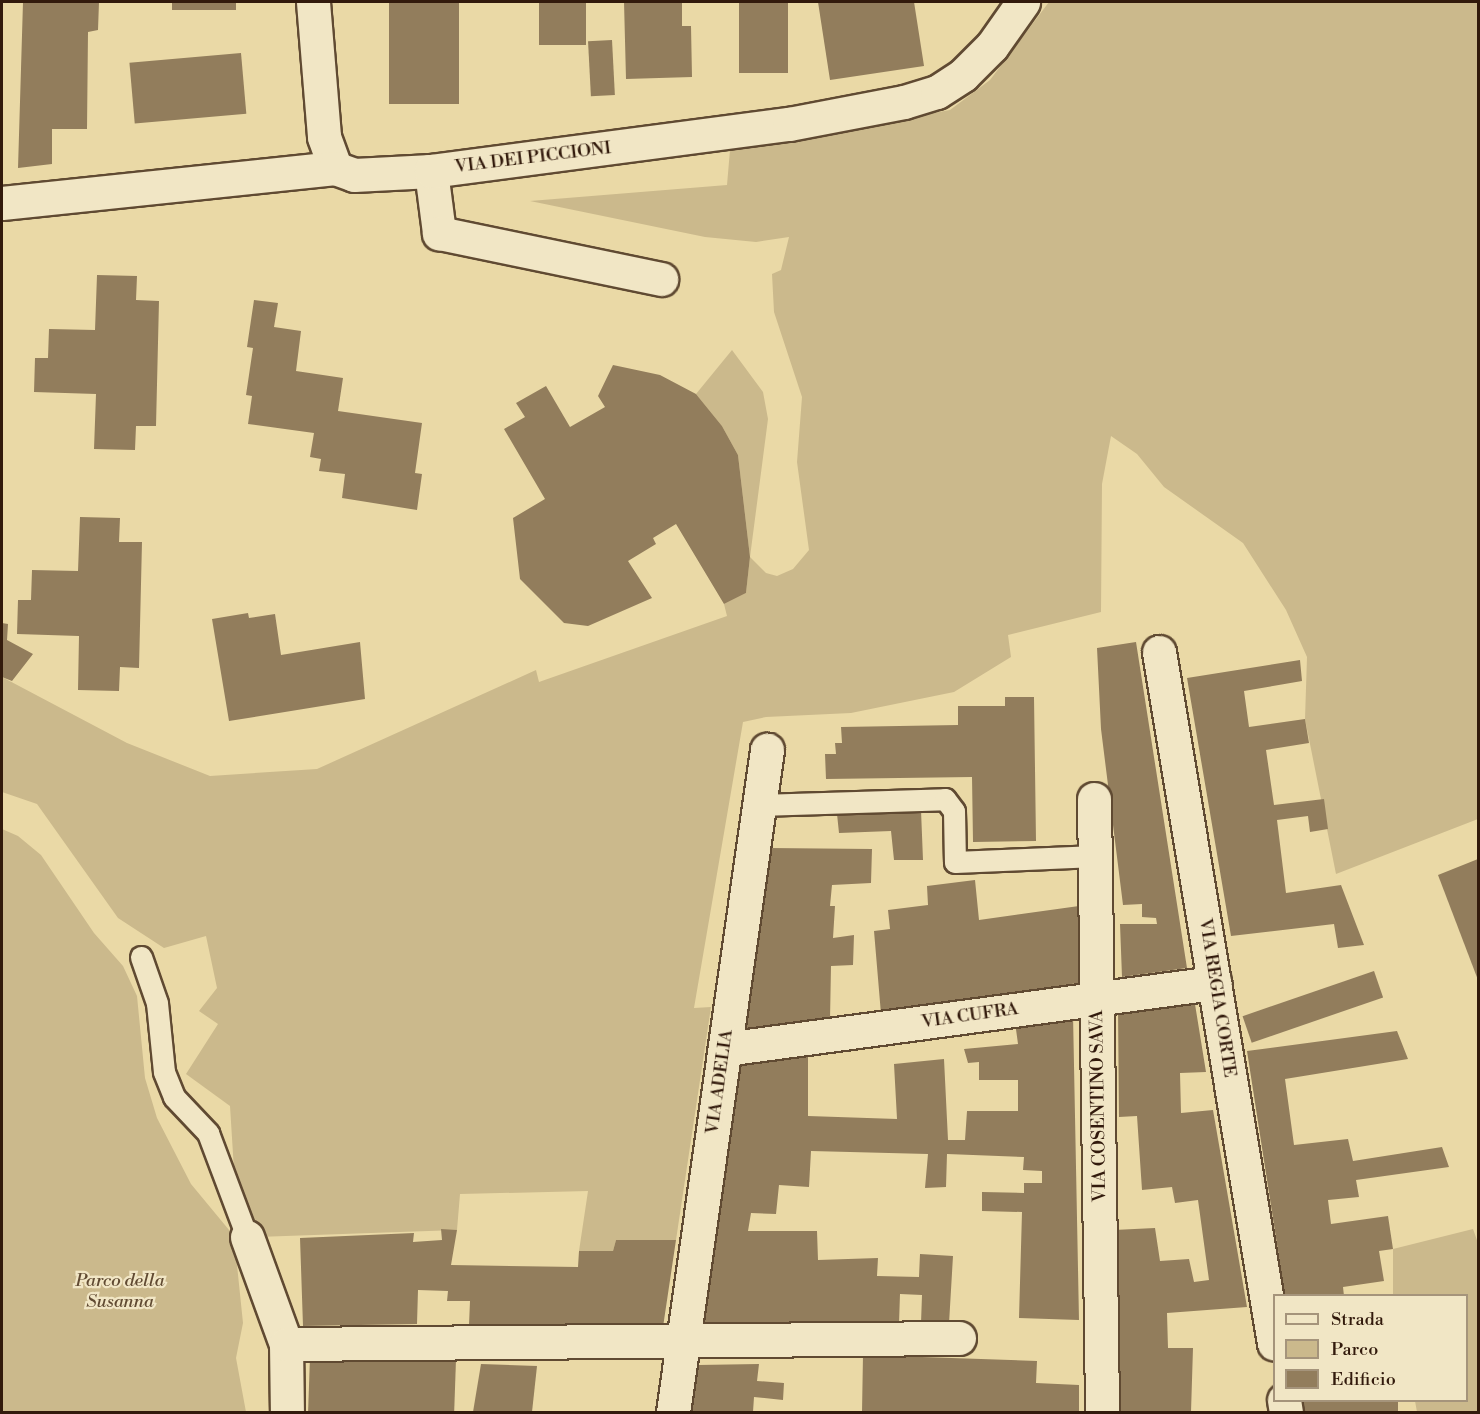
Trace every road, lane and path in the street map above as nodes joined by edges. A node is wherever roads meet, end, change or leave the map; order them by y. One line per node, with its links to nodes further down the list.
1 (314, 2): 3 (street)
2 (1023, 2): 4 (street, VIA DEI PICCIONI)
3 (335, 168): 4 (street, VIA DEI PICCIONI); 5 (street, VIA DEI PICCIONI)
4 (431, 171): 6 (street)
5 (2, 203)
6 (662, 279)
7 (1159, 652): 13 (street, VIA REGIA CORTE)
8 (767, 750): 10 (street, VIA ADELIA)
9 (1094, 799): 11 (street, VIA COSENTINO SAVA)
10 (759, 805): 11 (lane); 15 (street, VIA ADELIA)
11 (1096, 856): 14 (street, VIA COSENTINO SAVA)
12 (141, 957): 16 (lane)
13 (1215, 983): 14 (street, VIA CUFRA); 17 (street, VIA REGIA CORTE)
14 (1097, 998): 15 (street, VIA CUFRA); 23 (street, VIA COSENTINO SAVA)
15 (725, 1049): 19 (street, VIA ADELIA)
16 (247, 1237): 20 (street)
17 (1273, 1331)
18 (959, 1338): 19 (street)
19 (682, 1343): 20 (street); 22 (street, VIA ADELIA)
20 (286, 1344): 21 (street)
21 (287, 1413)
22 (673, 1413)
23 (1102, 1413)

